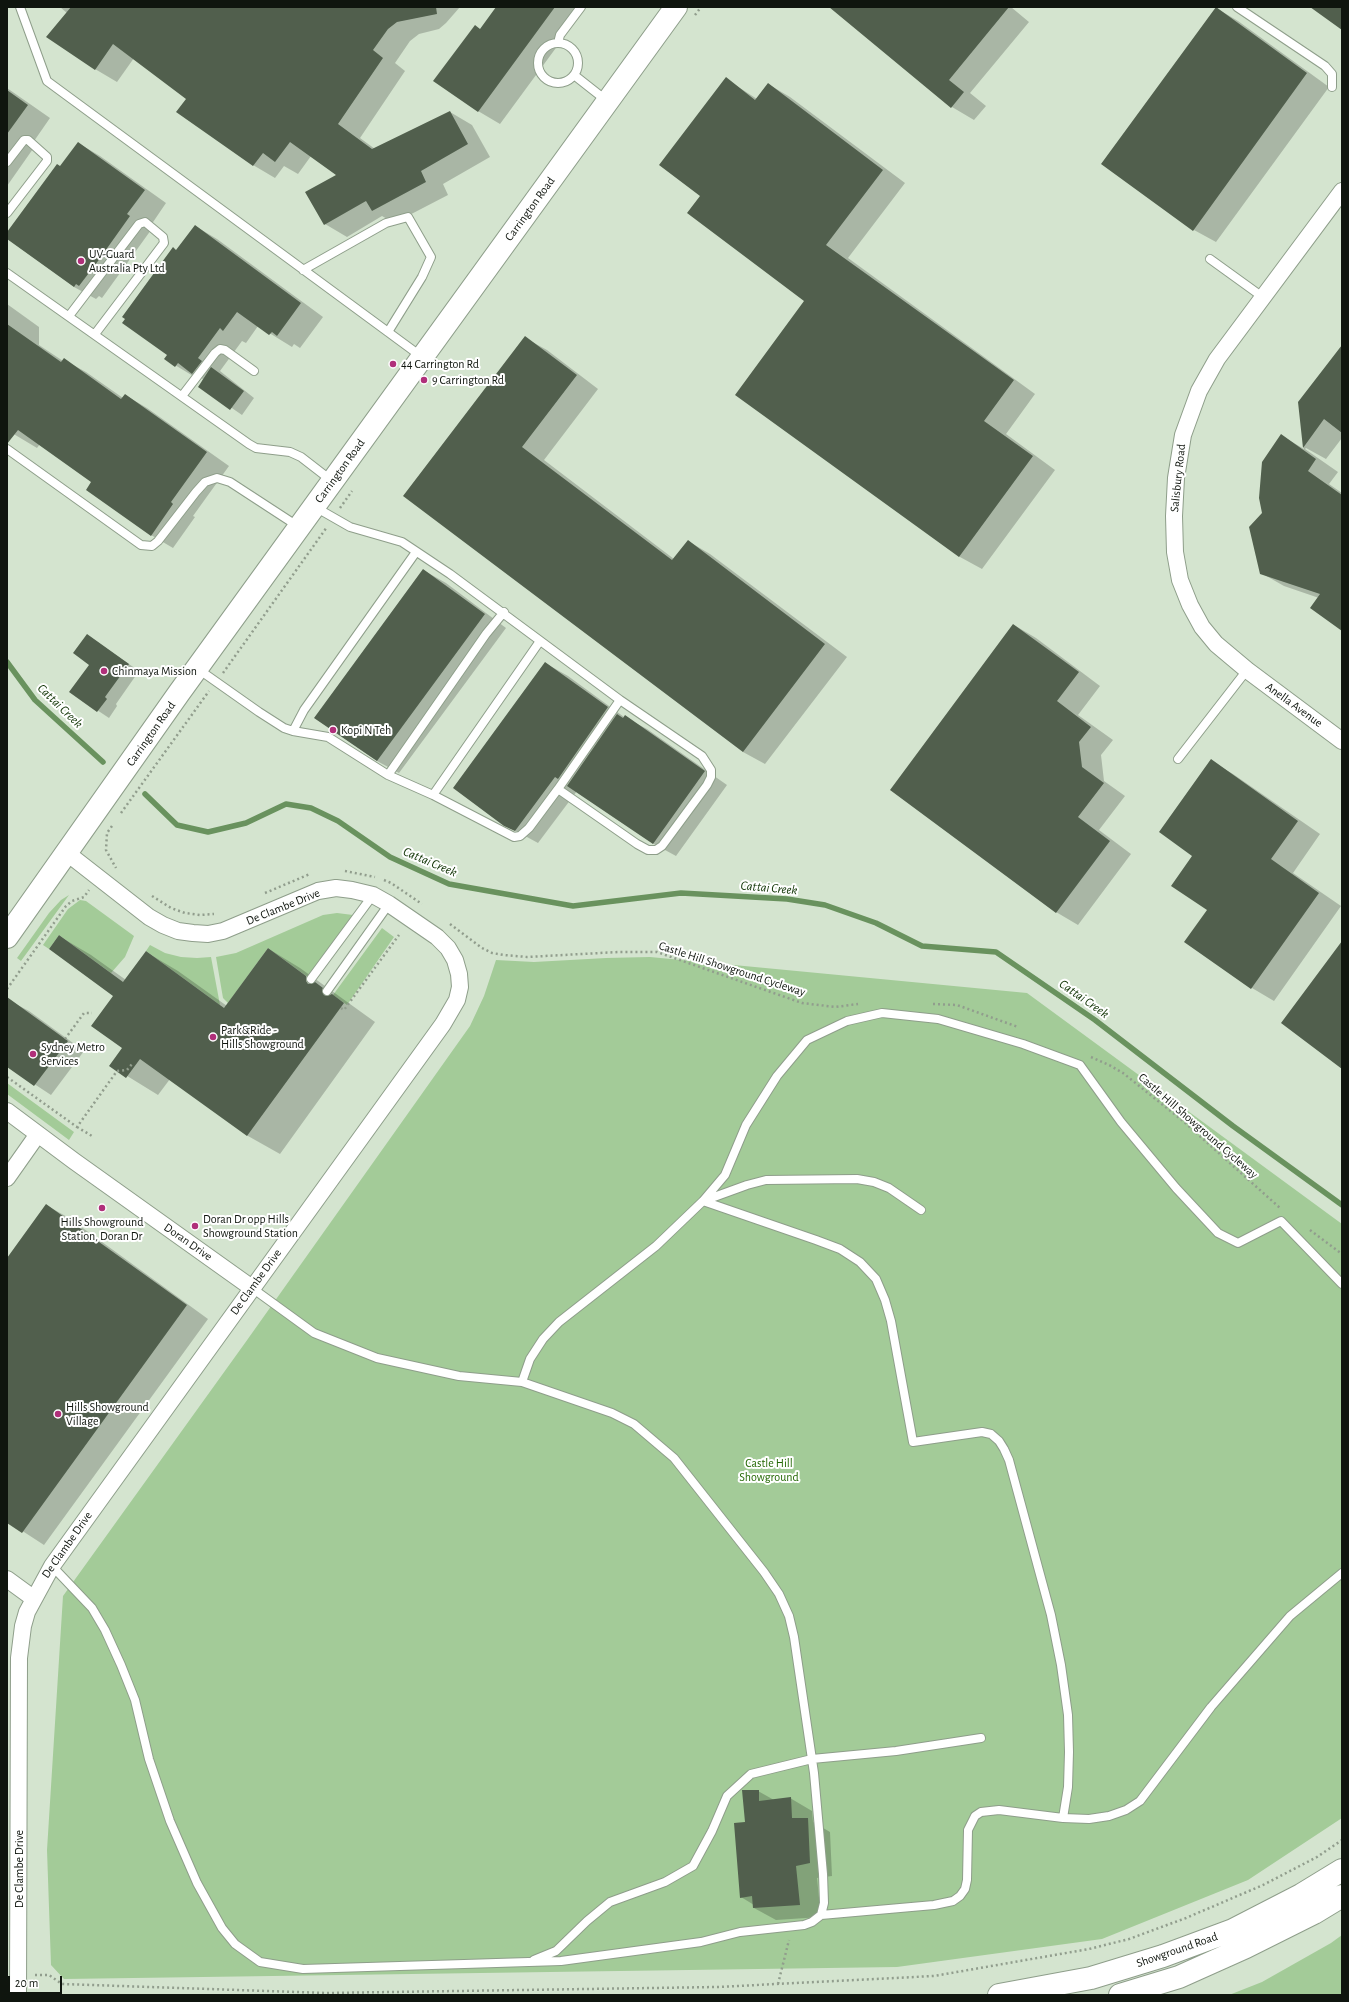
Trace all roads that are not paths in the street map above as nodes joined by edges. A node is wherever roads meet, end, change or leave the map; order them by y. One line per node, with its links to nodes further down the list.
1 (20, 7): 13 (lane)
2 (581, 7): 5 (lane)
3 (1237, 7): 7 (lane)
4 (685, 12): 8 (main road, Carrington Road)
5 (558, 43): 6 (lane); 6 (lane)
6 (574, 75): 8 (lane)
7 (1332, 87)
8 (607, 102): 19 (main road, Carrington Road)
9 (7, 162): 11 (lane)
10 (1342, 191): 15 (street, Salisbury Road)
11 (7, 213)
12 (1210, 259): 15 (lane)
13 (303, 270): 17 (lane); 17 (lane)
14 (7, 272): 16 (lane)
15 (1264, 298): 30 (street, Salisbury Road)
16 (69, 316): 18 (lane); 18 (lane)
17 (388, 332): 19 (lane)
18 (94, 334): 21 (lane)
19 (422, 358): 23 (main road, Carrington Road)
20 (254, 371): 21 (lane)
21 (182, 396): 23 (lane)
22 (7, 449): 25 (lane)
23 (333, 481): 24 (main road, Carrington Road)
24 (314, 507): 25 (main road, Carrington Road); 26 (lane)
25 (299, 528): 29 (main road, Carrington Road)
26 (416, 552): 27 (lane); 32 (lane)
27 (504, 612): 28 (lane); 35 (lane)
28 (540, 641): 31 (lane); 37 (lane)
29 (198, 668): 32 (lane); 38 (main road, Carrington Road)
30 (1246, 670): 33 (street, Anella Avenue); 34 (lane)
31 (620, 700): 36 (lane); 36 (lane)
32 (293, 731): 35 (lane)
33 (1342, 741)
34 (1178, 759)
35 (388, 774): 37 (lane)
36 (558, 789): 37 (lane)
37 (432, 795)
38 (66, 853): 39 (street, De Clambe Drive); 41 (main road, Carrington Road)
39 (373, 895): 40 (street, De Clambe Drive); 42 (lane)
40 (389, 904): 43 (lane); 50 (street, De Clambe Drive)
41 (7, 937)
42 (312, 979)
43 (326, 990)
44 (7, 1111): 45 (street, Doran Drive)
45 (38, 1134): 46 (street); 50 (street, Doran Drive)
46 (7, 1178)
47 (703, 1201): 48 (lane); 49 (lane); 51 (lane); 58 (lane)
48 (921, 1210)
49 (1342, 1284)
50 (252, 1288): 51 (lane, Doran Drive); 52 (street, De Clambe Drive)
51 (522, 1382): 57 (lane, Doran Drive)
52 (52, 1566): 55 (street, De Clambe Drive); 62 (lane)
53 (1342, 1573): 58 (lane)
54 (7, 1579): 55 (street)
55 (33, 1598): 63 (street, De Clambe Drive)
56 (981, 1738): 57 (lane)
57 (812, 1759): 61 (lane, Doran Drive); 62 (lane)
58 (1063, 1818): 61 (lane)
59 (1342, 1870): 64 (main road, Showground Road)
60 (1342, 1896): 65 (main road, Showground Road)
61 (821, 1915): 62 (lane)
62 (528, 1962)
63 (18, 1995)
64 (999, 1995)
65 (1120, 1995)

